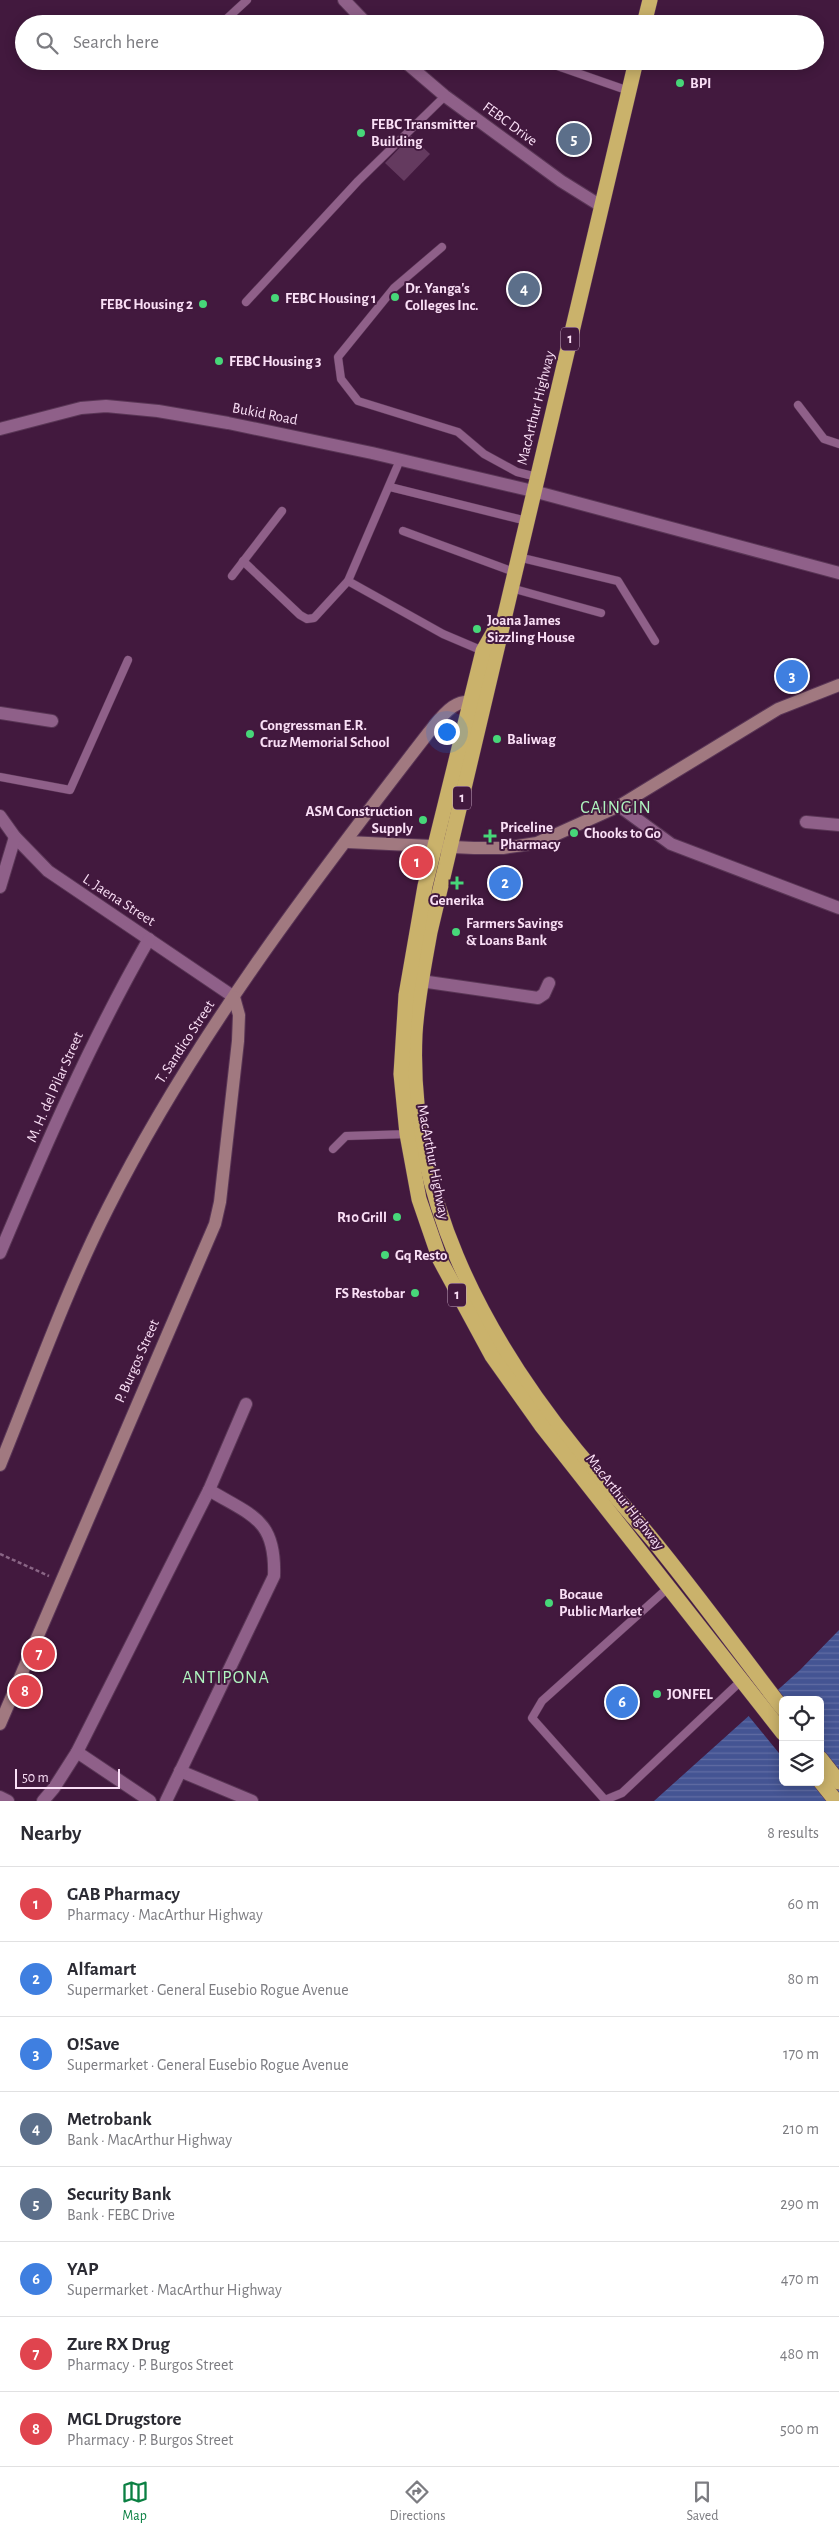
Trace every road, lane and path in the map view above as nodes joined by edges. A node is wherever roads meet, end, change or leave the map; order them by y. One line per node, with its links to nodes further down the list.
1 (247, 0): 4 (lane)
2 (344, 0): 5 (street)
3 (650, 0): 6 (highway)
4 (231, 15)
5 (358, 15)
6 (646, 15)
7 (415, 70): 11 (street, FEBC Drive)
8 (570, 70): 10 (lane)
9 (634, 70): 10 (highway, MacArthur Highway / 1)
10 (629, 91): 12 (highway, MacArthur Highway / 1)
11 (445, 96): 12 (street, FEBC Drive); 14 (lane)
12 (601, 206): 19 (highway, MacArthur Highway / 1)
13 (442, 247): 19 (lane)
14 (246, 302)
15 (798, 405): 17 (lane)
16 (0, 429): 18 (street, Bukid Road)
17 (839, 444)
18 (400, 460): 19 (street, Bukid Road); 20 (lane)
19 (531, 486): 22 (highway, MacArthur Highway / 1); 26 (street, Bukid Road)
20 (390, 487): 22 (lane); 28 (lane)
21 (282, 511): 24 (lane)
22 (527, 521): 25 (highway, MacArthur Highway / 1)
23 (403, 531): 25 (lane)
24 (243, 561): 27 (lane); 28 (lane)
25 (516, 565): 29 (highway, MacArthur Highway / 1); 32 (lane)
26 (839, 572)
27 (232, 576)
28 (348, 581): 33 (lane)
29 (511, 588): 30 (lane); 31 (highway, MacArthur Highway / 1)
30 (601, 613)
31 (503, 616): 33 (highway, MacArthur Highway / 1); 36 (highway, MacArthur Highway / 1)
32 (655, 641)
33 (483, 651): 36 (highway, MacArthur Highway / 1)
34 (128, 660): 39 (lane)
35 (839, 685): 40 (main road)
36 (478, 703): 45 (main road, T. Sandico Street); 46 (highway, MacArthur Highway / 1)
37 (0, 713): 38 (street)
38 (52, 720)
39 (0, 777)
40 (619, 806): 46 (main road); 48 (street)
41 (0, 816): 44 (street, L. Jaena Street)
42 (806, 822): 43 (street)
43 (839, 825)
44 (15, 838): 47 (street); 49 (street, L. Jaena Street)
45 (347, 842): 46 (main road); 52 (main road, T. Sandico Street)
46 (443, 847): 50 (highway, MacArthur Highway / 1)
47 (0, 887)
48 (839, 908)
49 (149, 940): 52 (street, L. Jaena Street); 55 (street, M. H. del Pilar Street)
50 (414, 980): 51 (street); 53 (highway, MacArthur Highway / 1)
51 (549, 983)
52 (234, 997): 57 (main road, T. Sandico Street); 60 (main road, P. Burgos Street)
53 (414, 1134): 54 (lane); 61 (highway, MacArthur Highway / 1); 63 (highway, MacArthur Highway / 1)
54 (333, 1149)
55 (0, 1253)
56 (246, 1404): 58 (street)
57 (0, 1465)
58 (208, 1490): 66 (street); 68 (street)
59 (0, 1554): 60 (path)
60 (59, 1581): 64 (main road, P. Burgos Street)
61 (669, 1587): 62 (highway, MacArthur Highway / 1); 72 (lane)
62 (746, 1686): 65 (highway, MacArthur Highway / 1); 72 (lane)
63 (779, 1704)
64 (0, 1724)
65 (779, 1729)
66 (77, 1752): 74 (street); 75 (street)
67 (824, 1763): 69 (highway)
68 (180, 1771): 76 (street); 77 (street)
69 (839, 1782)
70 (824, 1786): 78 (highway)
71 (0, 1797): 73 (street)
72 (604, 1800)
73 (8, 1801)
74 (43, 1801)
75 (150, 1801)
76 (166, 1801)
77 (252, 1801)
78 (836, 1801)

